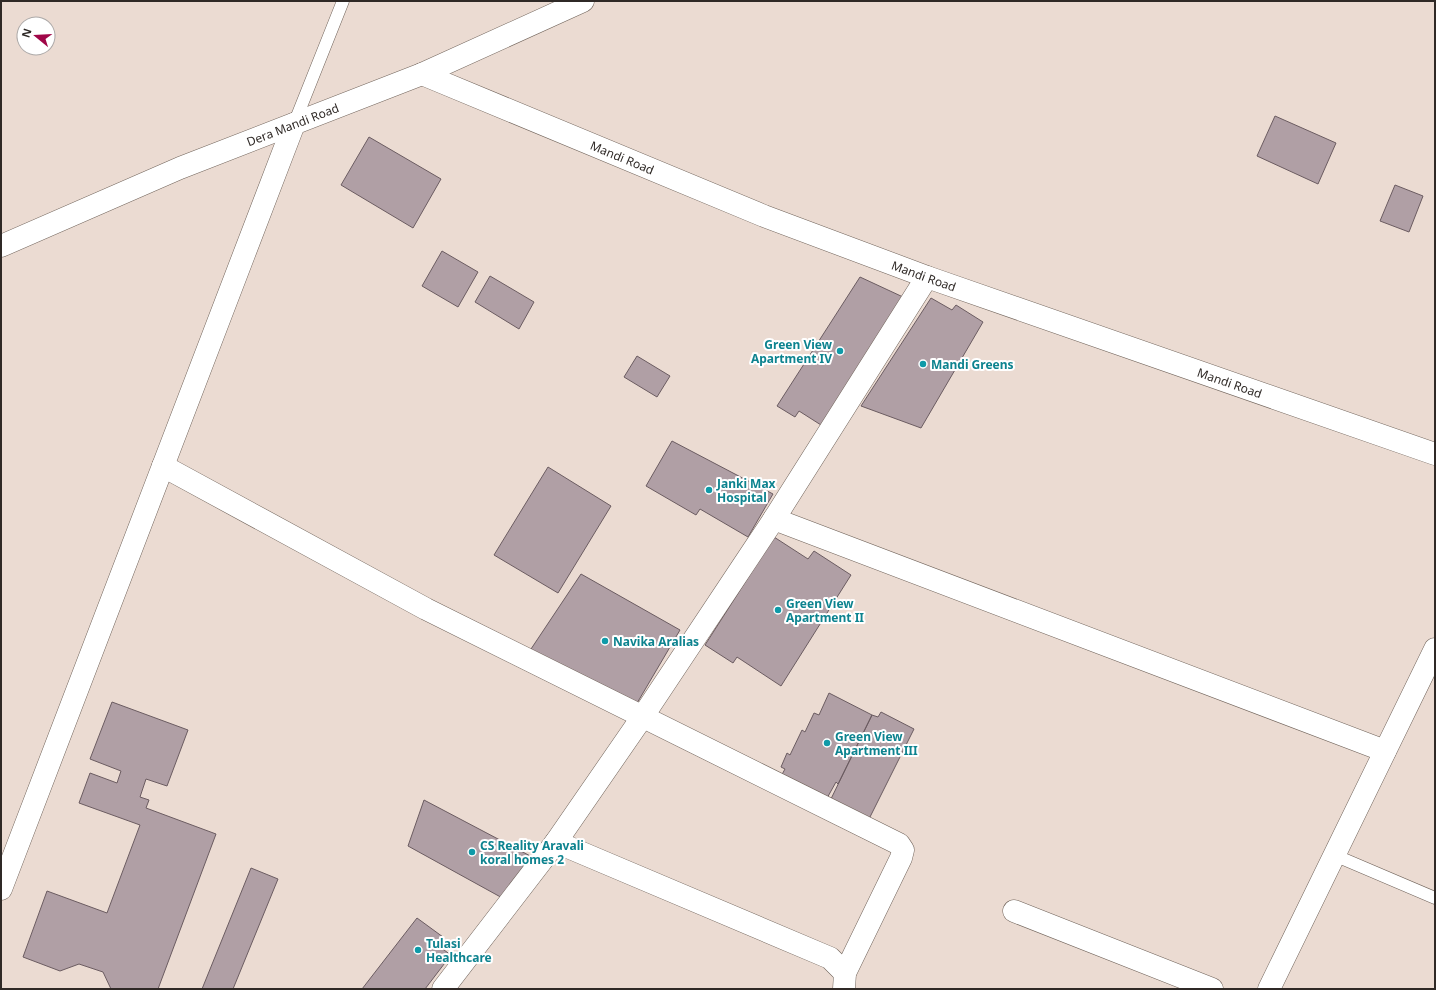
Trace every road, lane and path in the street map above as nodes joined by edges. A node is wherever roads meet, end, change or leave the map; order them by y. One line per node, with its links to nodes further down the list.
1 (343, 1): 4 (lane)
2 (583, 1): 3 (street, Dera Mandi Road)
3 (422, 74): 4 (street, Dera Mandi Road); 6 (street, Mandi Road)
4 (294, 124): 5 (street, Dera Mandi Road); 8 (street)
5 (1, 246)
6 (927, 276): 7 (street, Mandi Road); 9 (street)
7 (1435, 454)
8 (163, 466): 11 (street); 15 (street)
9 (774, 519): 11 (street); 12 (street)
10 (1435, 649): 12 (street)
11 (643, 716): 13 (street); 18 (street)
12 (1385, 752): 14 (street)
13 (556, 842): 18 (street); 19 (street)
14 (1334, 855): 16 (lane); 21 (street)
15 (1, 889)
16 (1435, 898)
17 (1014, 911): 20 (street)
18 (845, 981)
19 (442, 989)
20 (1212, 989)
21 (1269, 989)

